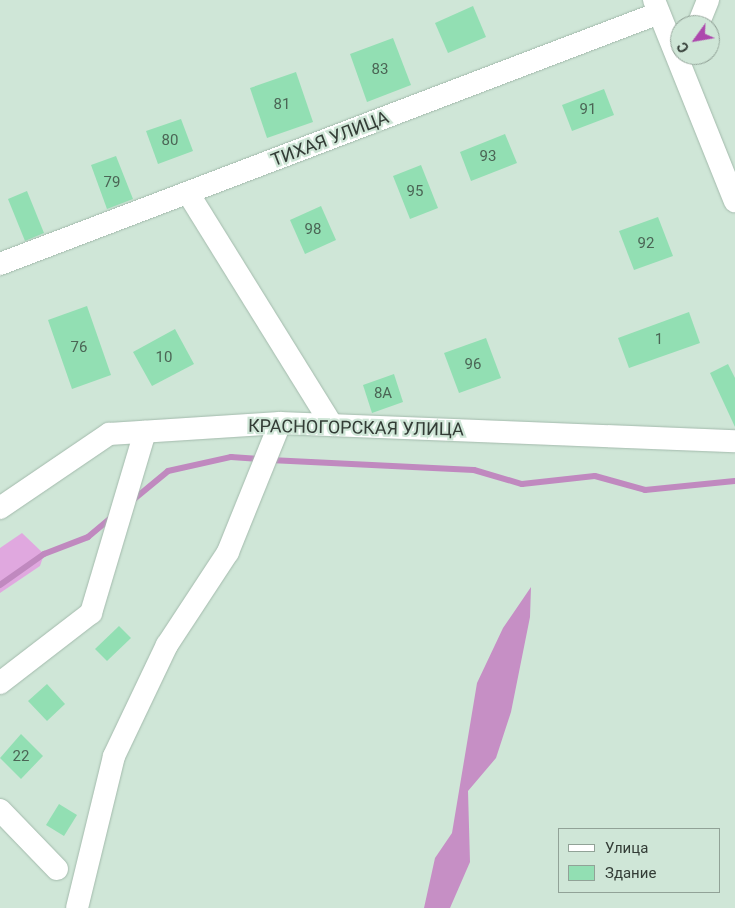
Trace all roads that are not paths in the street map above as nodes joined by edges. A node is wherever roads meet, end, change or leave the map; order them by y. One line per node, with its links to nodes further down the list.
1 (708, 0): 3 (street)
2 (656, 7): 4 (street); 6 (street, ТИХАЯ УЛИЦА)
3 (702, 15)
4 (670, 35)
5 (685, 65): 7 (street)
6 (188, 193): 8 (street, ТИХАЯ УЛИЦА); 10 (street)
7 (735, 201)
8 (0, 264)
9 (280, 423): 10 (street, КРАСНОГОРСКАЯ УЛИЦА); 11 (street, КРАСНОГОРСКАЯ УЛИЦА); 17 (street)
10 (332, 425): 12 (street, КРАСНОГОРСКАЯ УЛИЦА)
11 (145, 432): 13 (street, КРАСНОГОРСКАЯ УЛИЦА); 14 (street)
12 (735, 441)
13 (0, 508)
14 (0, 683)
15 (0, 810): 16 (street)
16 (57, 869)
17 (77, 908)

